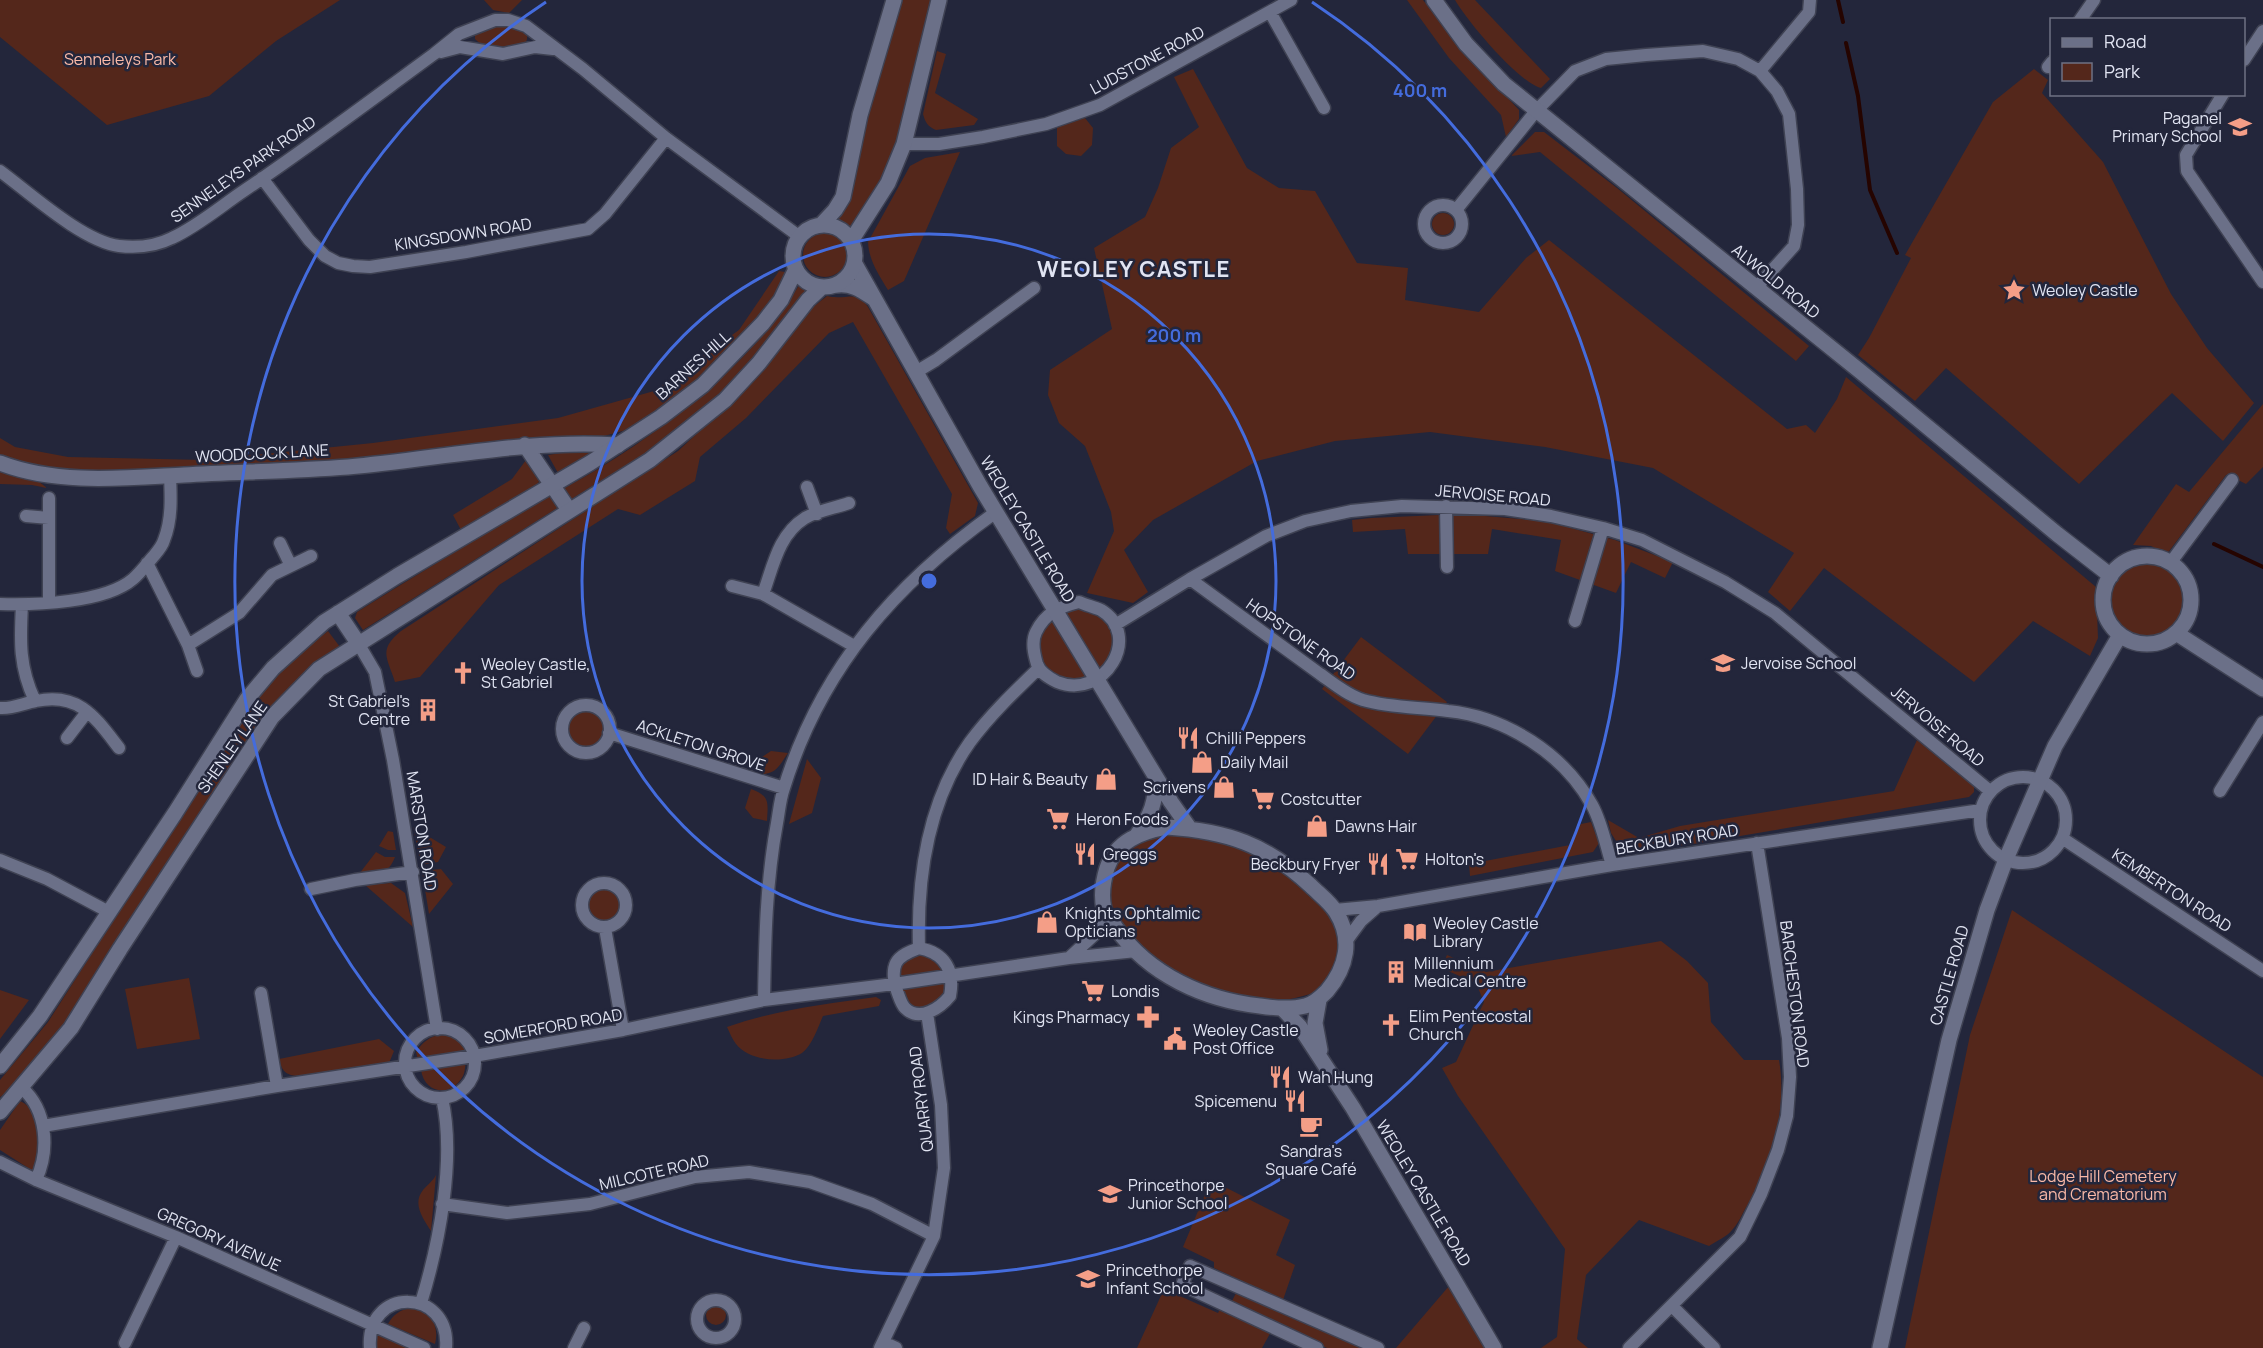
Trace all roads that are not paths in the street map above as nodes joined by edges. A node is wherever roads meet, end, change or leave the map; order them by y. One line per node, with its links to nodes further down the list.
1 (894, 0): 22 (street)
2 (939, 0): 18 (street)
3 (1291, 0): 7 (street, LUDSTONE ROAD)
4 (1434, 0): 16 (street, ALWOLD ROAD)
5 (1810, 0): 13 (street)
6 (2094, 0): 8 (street)
7 (1270, 12): 15 (street); 18 (street, LUDSTONE ROAD)
8 (2081, 18)
9 (2263, 31): 12 (street)
10 (554, 49): 11 (street, SENNELEYS PARK ROAD); 11 (street, SENNELEYS PARK ROAD); 17 (street, SENNELEYS PARK ROAD)
11 (434, 54): 20 (street, SENNELEYS PARK ROAD)
12 (2245, 58)
13 (1760, 71): 16 (street); 30 (street)
14 (2222, 96): 27 (street)
15 (1324, 108)
16 (1536, 111): 21 (street); 30 (street, ALWOLD ROAD)
17 (666, 138): 20 (street, KINGSDOWN ROAD); 23 (street, SENNELEYS PARK ROAD)
18 (904, 144): 24 (street)
19 (0, 171): 20 (street, SENNELEYS PARK ROAD)
20 (262, 178)
21 (1456, 210)
22 (821, 225): 23 (street); 24 (street)
23 (800, 237): 26 (street)
24 (851, 241): 25 (street)
25 (855, 264): 28 (street); 31 (street, WEOLEY CASTLE ROAD)
26 (796, 269): 28 (street); 34 (street, BARNES HILL)
27 (2263, 282)
28 (829, 286): 31 (street); 44 (street, SHENLEY LANE)
29 (1034, 288): 32 (street)
30 (1756, 288): 56 (street, ALWOLD ROAD)
31 (873, 298): 32 (street, WEOLEY CASTLE ROAD)
32 (916, 372): 45 (street, WEOLEY CASTLE ROAD)
33 (525, 445): 34 (street, WOODCOCK LANE); 37 (street, WOODCOCK LANE); 39 (street)
34 (618, 445): 36 (street, BARNES HILL)
35 (0, 463): 37 (street, WOODCOCK LANE)
36 (590, 463): 39 (street, SHENLEY LANE)
37 (170, 476): 53 (street)
38 (2232, 480): 52 (street)
39 (552, 485): 44 (street); 64 (street, SHENLEY LANE)
40 (807, 487): 46 (street)
41 (49, 498): 48 (street)
42 (849, 503): 46 (street)
43 (1446, 506): 49 (street, JERVOISE ROAD); 55 (street); 57 (street, JERVOISE ROAD)
44 (569, 510): 69 (street, SHENLEY LANE)
45 (996, 512): 63 (street, WEOLEY CASTLE ROAD); 71 (street)
46 (818, 514): 59 (street)
47 (26, 516): 48 (street)
48 (49, 518): 60 (street)
49 (1603, 528): 65 (street); 86 (street, JERVOISE ROAD)
50 (280, 543): 54 (street)
51 (311, 556): 54 (street)
52 (2171, 562): 56 (street); 67 (street)
53 (147, 563): 60 (street); 70 (street)
54 (290, 564): 70 (street)
55 (1448, 567)
56 (2110, 576): 68 (street)
57 (1190, 579): 66 (street, JERVOISE ROAD); 95 (street, HOPSTONE ROAD)
58 (732, 586): 59 (street)
59 (763, 594): 71 (street)
60 (49, 603): 62 (street)
61 (0, 604): 62 (street)
62 (22, 605): 76 (street)
63 (1055, 609): 66 (street); 72 (street); 74 (street, WEOLEY CASTLE ROAD)
64 (338, 613): 69 (street); 101 (street, SHENLEY LANE)
65 (1575, 621)
66 (1115, 625): 74 (street)
67 (2176, 633): 68 (street); 75 (street)
68 (2120, 635): 84 (street, CASTLE ROAD)
69 (358, 643): 96 (street, MARSTON ROAD); 122 (street, SHENLEY LANE)
70 (188, 645): 73 (street)
71 (854, 646): 85 (street)
72 (1039, 668): 74 (street); 104 (street)
73 (197, 670)
74 (1098, 680): 83 (street, WEOLEY CASTLE ROAD)
75 (2263, 689)
76 (36, 701): 77 (street); 78 (street)
77 (0, 708)
78 (87, 712): 81 (street); 82 (street)
79 (2263, 722): 87 (street)
80 (609, 733): 85 (street, ACKLETON GROVE)
81 (67, 738)
82 (119, 748)
83 (1156, 777): 89 (street, WEOLEY CASTLE ROAD); 90 (street)
84 (2039, 781): 86 (street); 91 (street); 93 (street, CASTLE ROAD)
85 (784, 788): 111 (street)
86 (1990, 791): 88 (street)
87 (2220, 792)
88 (1981, 810): 92 (street, BECKBURY ROAD); 93 (street)
89 (1190, 829): 90 (street); 99 (street)
90 (1136, 836): 100 (street)
91 (2062, 838): 93 (street); 107 (street, KEMBERTON ROAD)
92 (1757, 843): 95 (street, BECKBURY ROAD); 134 (street, BARCHESTON ROAD)
93 (2006, 858): 149 (street, CASTLE ROAD)
94 (0, 860): 101 (street)
95 (1612, 865): 98 (street, BECKBURY ROAD)
96 (413, 872): 97 (street); 115 (street, MARSTON ROAD)
97 (311, 889)
98 (1378, 906): 99 (street, BECKBURY ROAD); 103 (street)
99 (1335, 909): 103 (street)
100 (1104, 911): 105 (street); 106 (street)
101 (109, 912): 119 (street, SHENLEY LANE)
102 (605, 928): 116 (street)
103 (1347, 940): 112 (street)
104 (919, 948): 108 (street); 109 (street)
105 (1136, 951): 106 (street, SOMERFORD ROAD); 113 (street)
106 (1069, 958): 108 (street, SOMERFORD ROAD)
107 (2263, 970)
108 (950, 975): 109 (street, SOMERFORD ROAD); 114 (street)
109 (894, 984): 111 (street, SOMERFORD ROAD); 114 (street)
110 (261, 993): 121 (street)
111 (764, 1000): 116 (street, SOMERFORD ROAD)
112 (1319, 1000): 113 (street); 118 (street, WEOLEY CASTLE ROAD)
113 (1283, 1009): 118 (street, WEOLEY CASTLE ROAD)
114 (927, 1013): 129 (street, QUARRY ROAD)
115 (437, 1029): 117 (street); 120 (street)
116 (623, 1030): 117 (street, SOMERFORD ROAD)
117 (474, 1056): 120 (street, SOMERFORD ROAD); 123 (street)
118 (1321, 1057): 146 (street, WEOLEY CASTLE ROAD)
119 (0, 1066)
120 (405, 1068): 121 (street, SOMERFORD ROAD); 123 (street)
121 (277, 1086): 125 (street, SOMERFORD ROAD)
122 (22, 1088): 124 (street, SHENLEY LANE); 125 (street)
123 (442, 1098): 128 (street)
124 (0, 1112)
125 (43, 1126): 127 (street)
126 (0, 1162): 127 (street, GREGORY AVENUE)
127 (36, 1180): 130 (street, GREGORY AVENUE)
128 (442, 1204): 129 (street, MILCOTE ROAD); 132 (street)
129 (934, 1236): 138 (street, QUARRY ROAD)
130 (176, 1237): 135 (street, GREGORY AVENUE); 137 (street)
131 (1232, 1285): 133 (street); 133 (street); 145 (street)
132 (421, 1303): 135 (street); 141 (street)
133 (1223, 1304): 144 (street)
134 (1672, 1306): 147 (street, BARCHESTON ROAD); 148 (street)
135 (372, 1325): 139 (street); 140 (street, GREGORY AVENUE)
136 (584, 1328): 142 (street)
137 (124, 1343)
138 (882, 1345): 143 (street)
139 (369, 1348)
140 (424, 1348)
141 (446, 1348)
142 (574, 1348)
143 (896, 1348)
144 (1317, 1348)
145 (1378, 1348)
146 (1494, 1348)
147 (1629, 1348)
148 (1714, 1348)
149 (1880, 1348)

